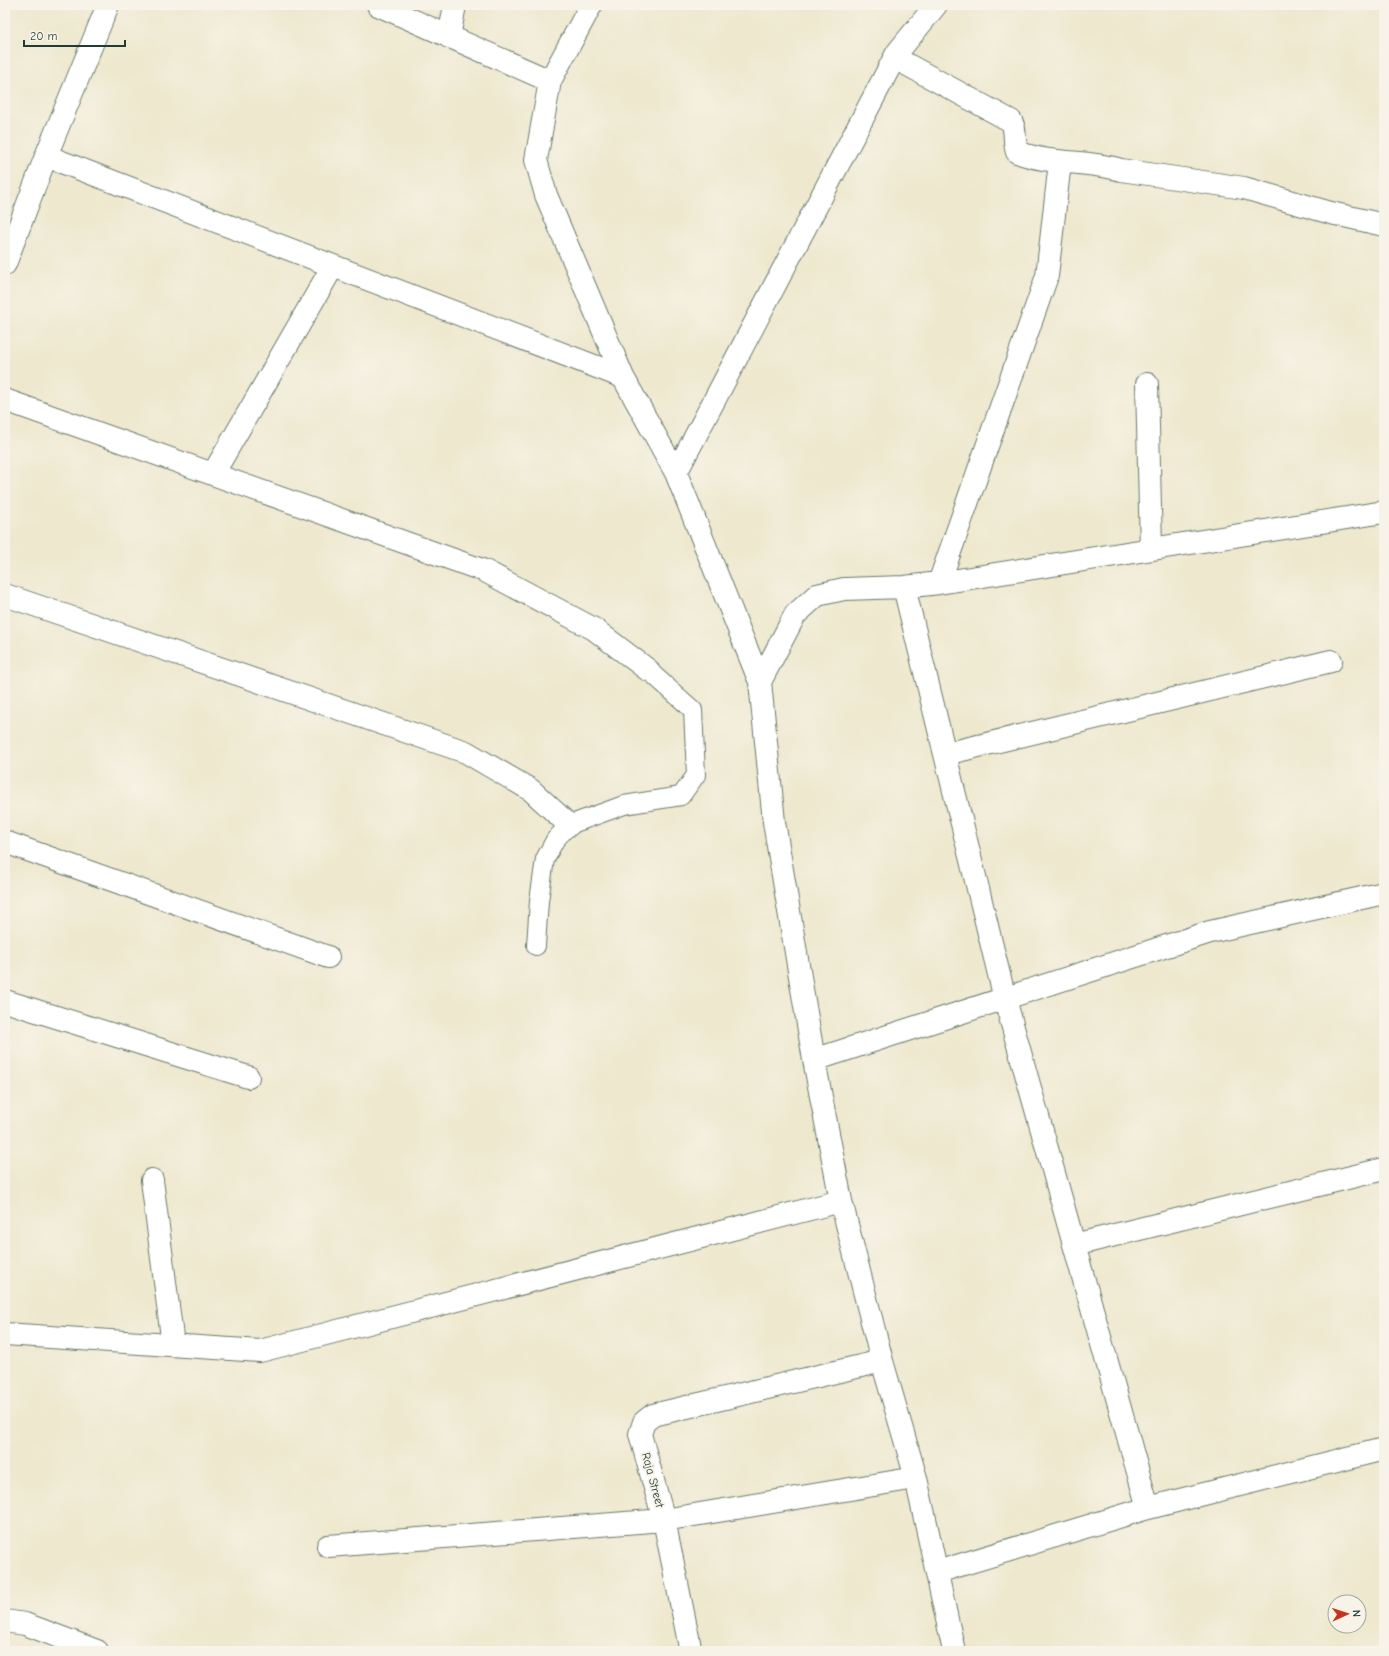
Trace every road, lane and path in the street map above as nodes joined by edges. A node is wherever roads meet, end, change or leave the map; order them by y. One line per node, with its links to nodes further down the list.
1 (108, 5): 9 (street)
2 (378, 5): 6 (street)
3 (455, 5): 6 (street)
4 (591, 5): 8 (street)
5 (936, 5): 7 (street)
6 (449, 37): 8 (street)
7 (895, 58): 10 (street); 17 (street)
8 (550, 81): 14 (street)
9 (46, 156): 12 (street); 13 (street)
10 (1060, 162): 11 (street); 21 (street)
11 (1384, 225)
12 (8, 250)
13 (333, 266): 14 (street); 18 (street)
14 (623, 377): 17 (street)
15 (1147, 384): 20 (street)
16 (5, 400): 18 (street)
17 (676, 473): 26 (street)
18 (213, 474): 25 (street)
19 (1384, 512): 20 (street)
20 (1151, 549): 21 (street)
21 (939, 583): 22 (street)
22 (904, 587): 26 (street); 27 (street)
23 (5, 595): 28 (street)
24 (1331, 661): 27 (street)
25 (648, 670): 28 (lane)
26 (760, 682): 35 (street)
27 (945, 754): 33 (street)
28 (569, 825): 31 (lane)
29 (5, 842): 32 (street)
30 (1384, 893): 33 (street)
31 (536, 946)
32 (328, 957)
33 (1005, 999): 35 (street); 40 (street)
34 (5, 1001): 36 (street)
35 (814, 1060): 39 (street)
36 (248, 1077)
37 (1384, 1170): 40 (street)
38 (152, 1180): 42 (street)
39 (841, 1201): 42 (street); 43 (street)
40 (1074, 1245): 46 (street)
41 (5, 1334): 42 (street)
42 (173, 1345)
43 (882, 1361): 45 (street); 47 (street, Raja Street)
44 (1384, 1449): 46 (street)
45 (916, 1478): 47 (street); 49 (street)
46 (1148, 1508): 49 (street)
47 (664, 1520): 48 (street, Raja Street); 51 (street)
48 (328, 1546)
49 (937, 1572): 53 (street)
50 (5, 1621): 52 (street)
51 (690, 1648)
52 (96, 1651)
53 (954, 1651)

